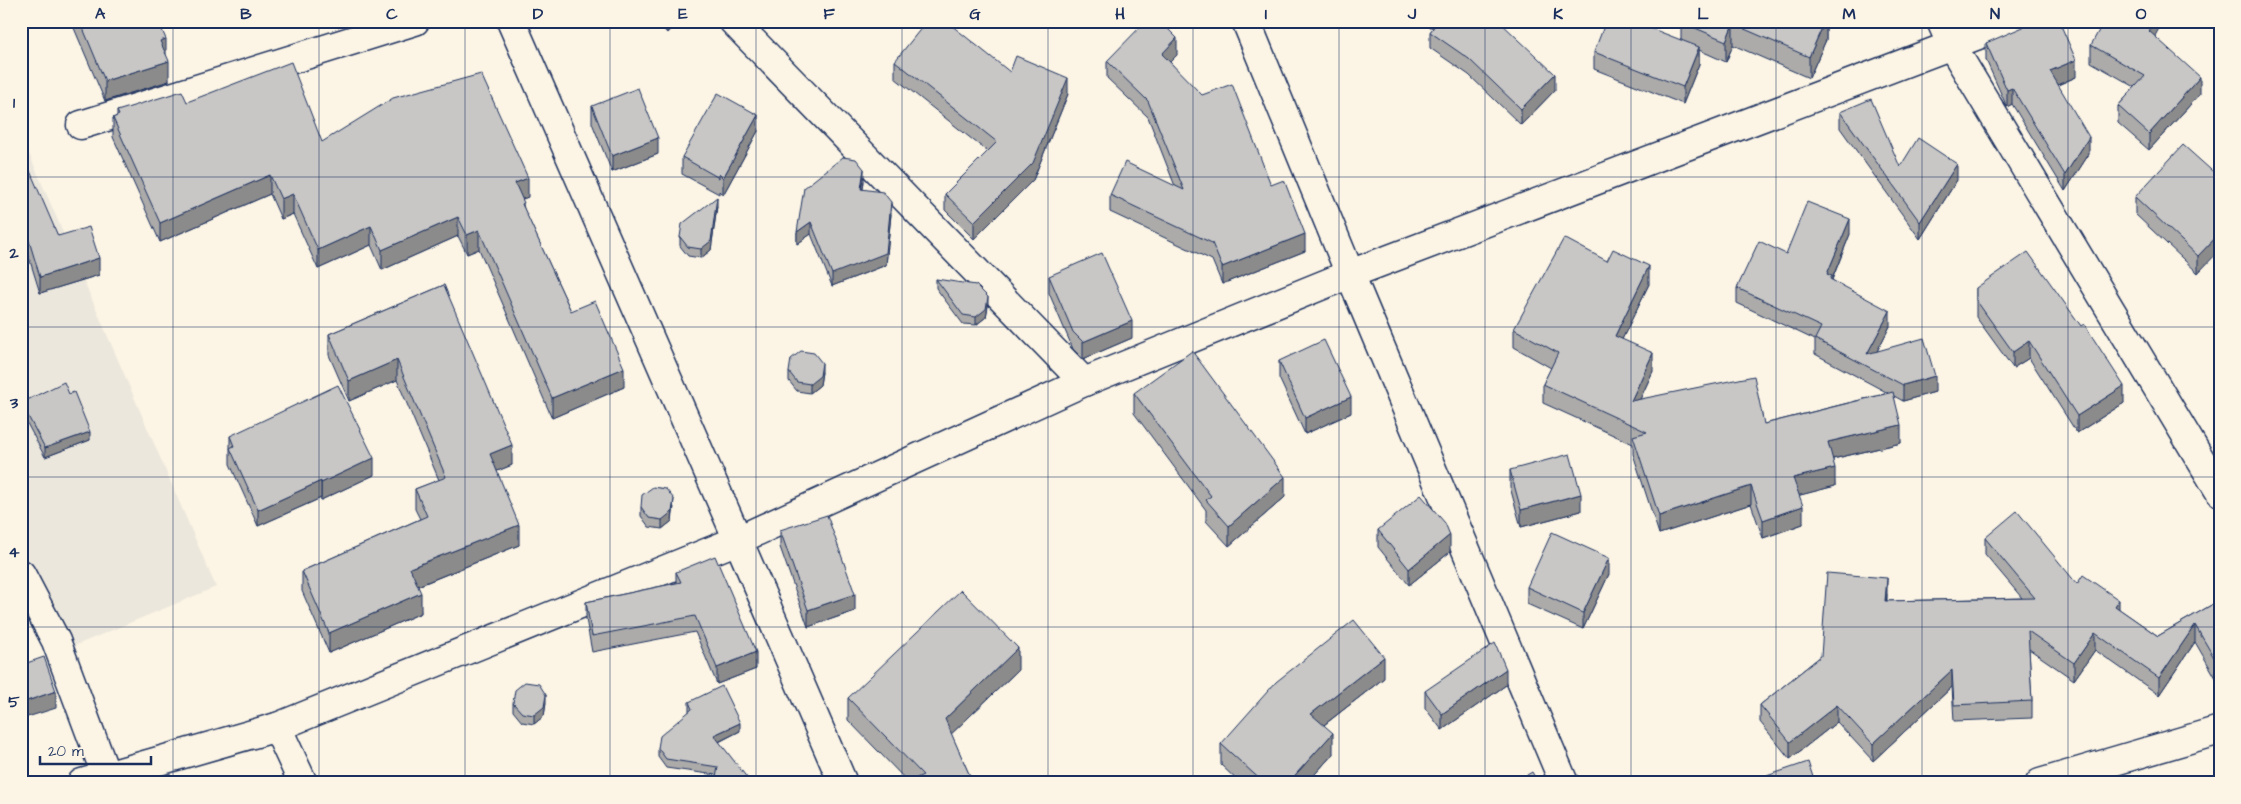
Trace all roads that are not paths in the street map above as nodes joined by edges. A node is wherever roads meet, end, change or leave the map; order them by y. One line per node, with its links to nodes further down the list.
1 (415, 21): 8 (street)
2 (511, 21): 12 (street)
3 (733, 21): 10 (street)
4 (1246, 21): 9 (street)
5 (1941, 21): 7 (street)
6 (2015, 21): 7 (street)
7 (1952, 46): 9 (street); 11 (street)
8 (81, 125)
9 (1350, 274): 10 (street); 19 (street)
10 (1084, 382): 12 (street)
11 (2220, 492)
12 (738, 540): 14 (street); 18 (street)
13 (21, 574): 16 (street)
14 (277, 727): 16 (street); 17 (street)
15 (2220, 730): 20 (street)
16 (92, 780)
17 (303, 783)
18 (843, 783)
19 (1564, 783)
20 (2040, 783)

